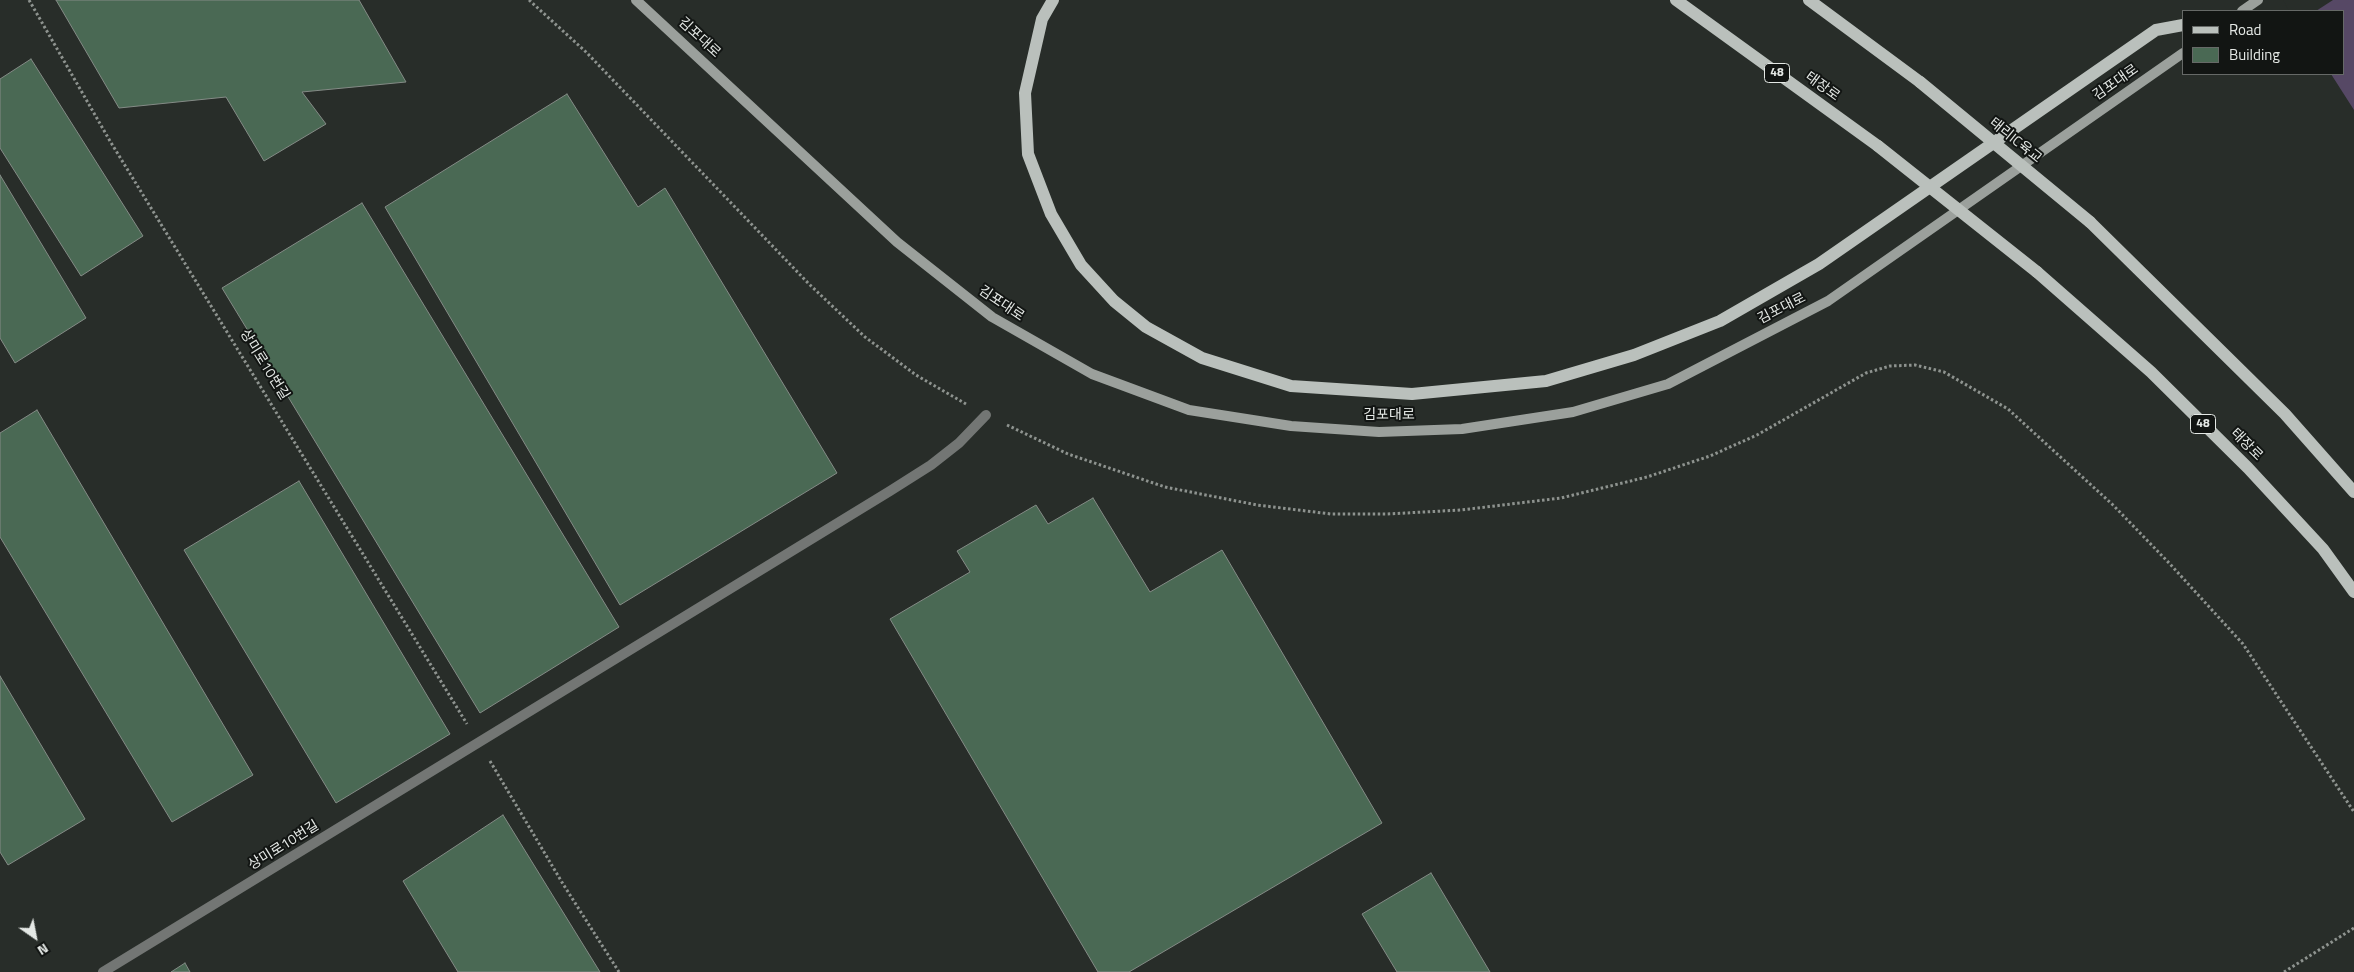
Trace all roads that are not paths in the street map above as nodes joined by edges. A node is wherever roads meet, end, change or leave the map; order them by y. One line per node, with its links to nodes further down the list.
1 (636, 0): 9 (main road, 김포대로)
2 (1053, 0): 8 (main road)
3 (1671, 0): 6 (main road, 태장로)
4 (1809, 0): 11 (main road, 태리IC육교, bridge)
5 (2258, 0): 7 (main road)
6 (1681, 3): 12 (main road, 태장로 / 48, bridge)
7 (2243, 10)
8 (2182, 25)
9 (2182, 54)
10 (986, 415): 13 (lane, 상미로10번길)
11 (2354, 492)
12 (2354, 592)
13 (103, 972)

